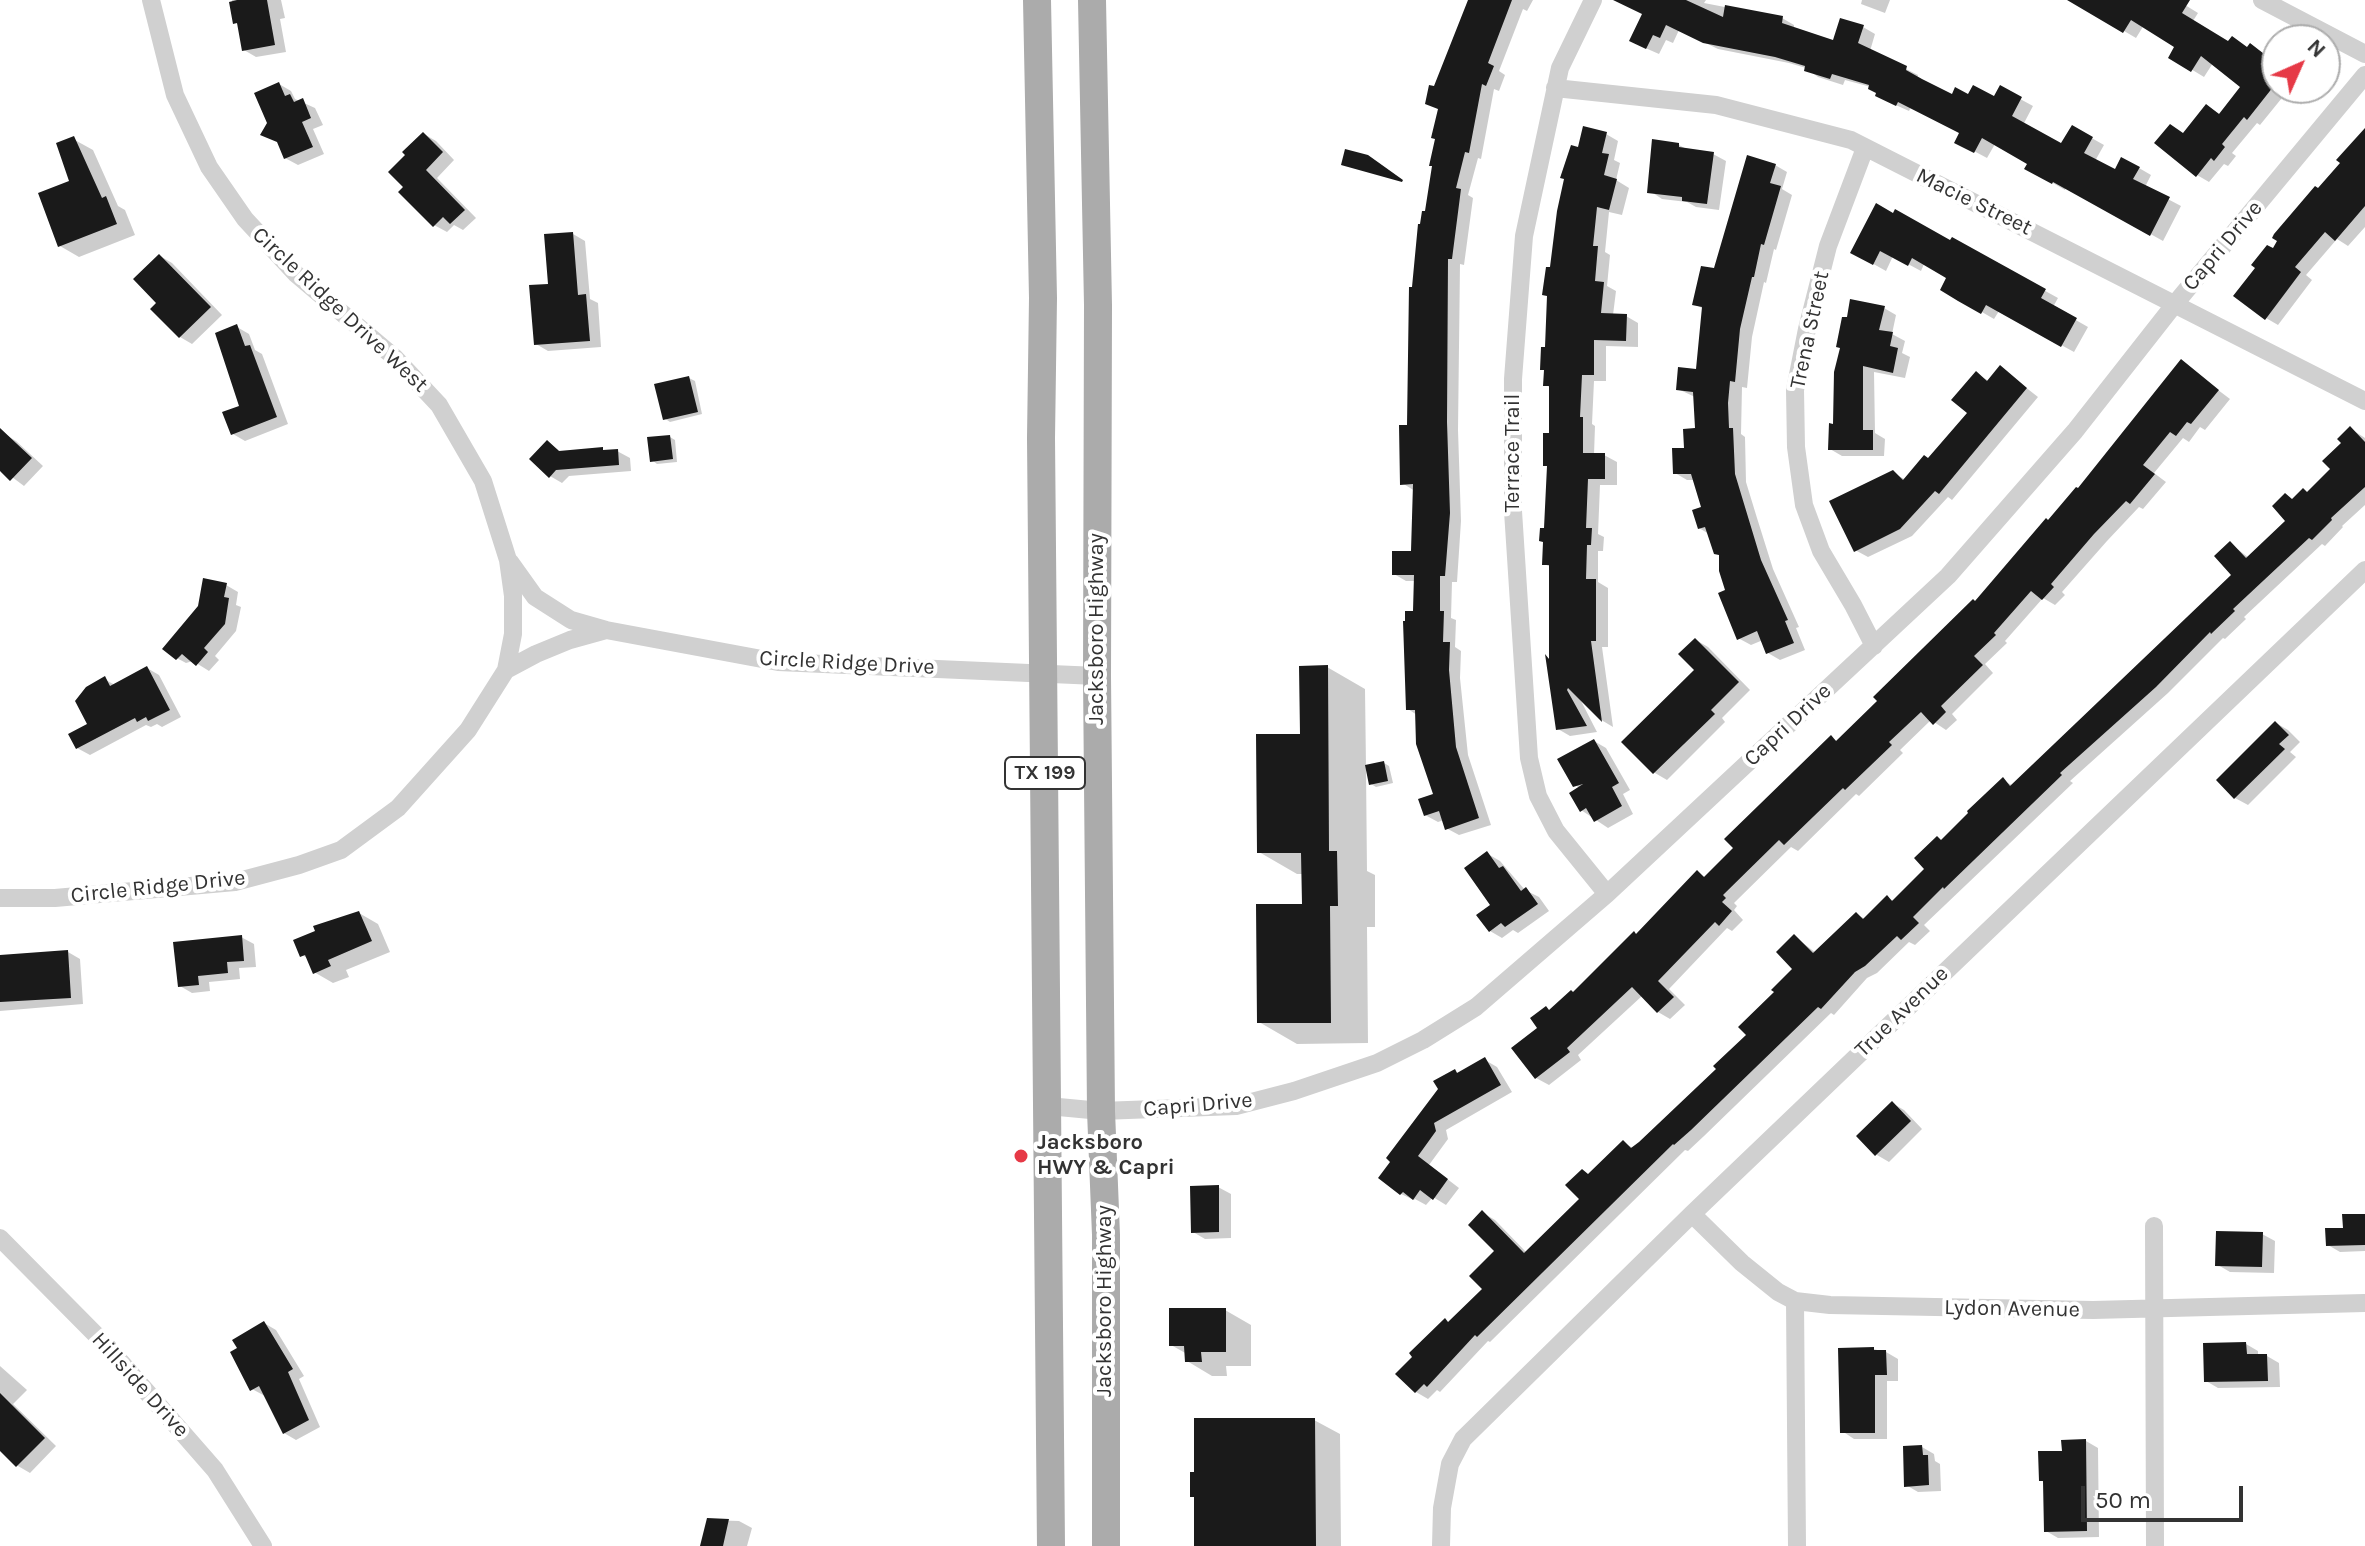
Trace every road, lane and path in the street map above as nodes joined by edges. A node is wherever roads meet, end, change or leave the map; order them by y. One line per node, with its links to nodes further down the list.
1 (151, 0): 12 (street, Circle Ridge Drive West)
2 (1037, 0): 17 (main road, TX 199)
3 (1092, 0): 18 (main road, Jacksboro Highway / TX 199)
4 (1593, 0): 8 (street, Terrace Trail)
5 (2262, 0): 6 (street)
6 (2365, 54)
7 (2365, 75): 10 (street, Capri Drive)
8 (1555, 88): 9 (street, Macie Street); 19 (street, Terrace Trail)
9 (1865, 148): 10 (street, Macie Street); 15 (street, Trena Street)
10 (2174, 305): 11 (street, Macie Street); 15 (street, Capri Drive)
11 (2365, 401)
12 (508, 560): 14 (street, Circle Ridge Drive); 16 (street, Circle Ridge Drive West)
13 (2365, 570): 23 (street, True Avenue)
14 (606, 630): 16 (street, Circle Ridge Drive); 17 (street, Circle Ridge Drive)
15 (1874, 646): 19 (street, Capri Drive)
16 (506, 670): 20 (street, Circle Ridge Drive)
17 (1044, 673): 18 (street); 21 (main road, TX 199)
18 (1097, 676): 22 (main road, Jacksboro Highway / TX 199)
19 (1607, 894): 22 (street, Capri Drive)
20 (0, 898)
21 (1048, 1106): 22 (street, Capri Drive); 30 (main road, TX 199)
22 (1101, 1111): 31 (main road, Jacksboro Highway / TX 199)
23 (1692, 1214): 26 (street, Lydon Avenue); 32 (street, True Avenue)
24 (2154, 1226): 28 (street)
25 (0, 1238): 29 (street, Hillside Drive)
26 (1795, 1301): 28 (street, Lydon Avenue); 33 (street)
27 (2365, 1303): 28 (street, Lydon Avenue)
28 (2155, 1308): 34 (street)
29 (263, 1546)
30 (1051, 1546)
31 (1106, 1546)
32 (1441, 1546)
33 (1797, 1546)
34 (2155, 1546)

